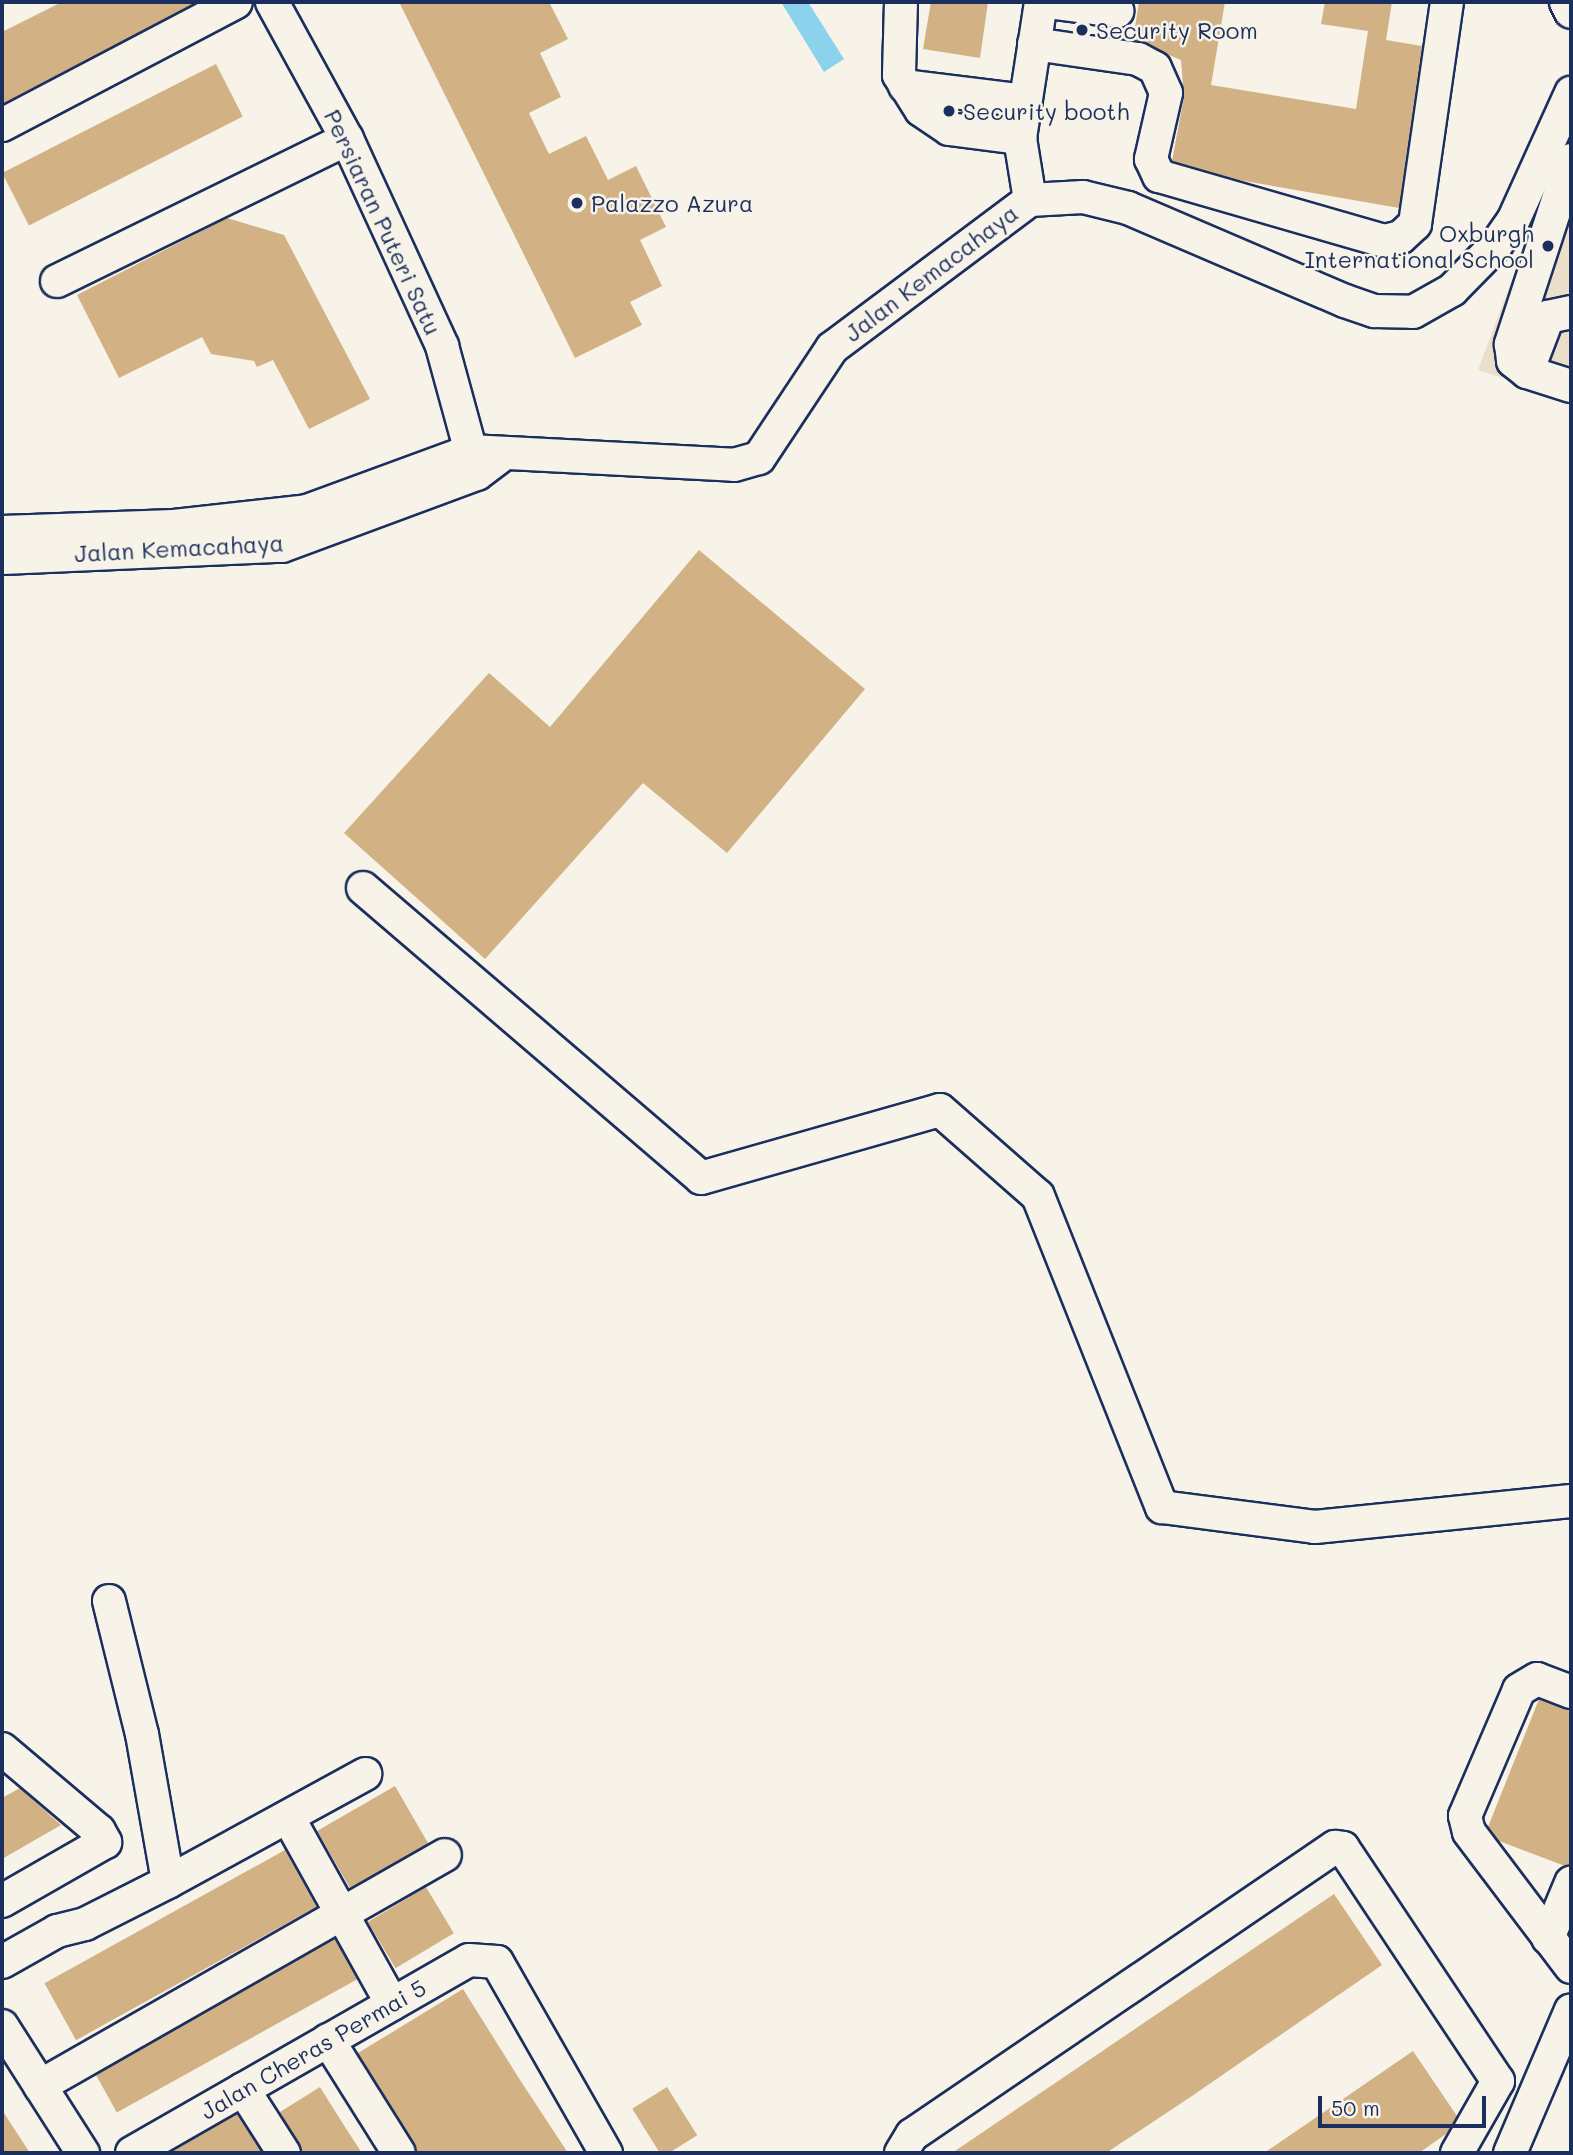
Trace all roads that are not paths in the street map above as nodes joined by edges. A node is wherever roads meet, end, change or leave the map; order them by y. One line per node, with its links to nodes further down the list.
1 (236, 2): 15 (street)
2 (272, 2): 17 (street, Persiaran Puteri Satu)
3 (901, 2): 12 (street)
4 (1041, 2): 10 (street)
5 (1047, 2): 8 (street)
6 (1447, 2): 11 (street)
7 (1566, 2): 9 (street)
8 (1118, 6): 11 (street)
9 (1571, 12)
10 (1034, 44): 11 (street); 14 (street)
11 (1112, 54)
12 (905, 86): 14 (street); 16 (street)
13 (1571, 93): 19 (street, Jalan Kemacahaya)
14 (1025, 101): 16 (street)
15 (2, 125)
16 (1020, 138): 19 (street)
17 (347, 139): 20 (street); 23 (street, Persiaran Puteri Satu)
18 (1571, 160): 21 (street)
19 (1030, 200): 23 (street, Jalan Kemacahaya)
20 (57, 281)
21 (1547, 312): 22 (street)
22 (1571, 386)
23 (473, 463): 24 (street, Jalan Kemacahaya); 25 (street, Jalan Kemacahaya)
24 (2, 532)
25 (2, 558)
26 (363, 888): 27 (street)
27 (1571, 1501)
28 (109, 1601): 34 (street)
29 (1571, 1692): 39 (street)
30 (8, 1765): 36 (street)
31 (365, 1774): 32 (street)
32 (288, 1818): 34 (street); 37 (street)
33 (445, 1855): 37 (street)
34 (167, 1882): 38 (street)
35 (1571, 1883): 39 (street)
36 (2, 1901)
37 (342, 1913): 43 (street); 47 (street)
38 (85, 1924): 40 (street); 42 (street)
39 (1548, 1938): 41 (street)
40 (2, 1962)
41 (1571, 1967)
42 (2, 1985)
43 (392, 2004): 46 (street, Jalan Cheras Permai 5); 53 (street, Jalan Cheras Permai 5)
44 (1571, 2010): 56 (street)
45 (2, 2026): 47 (street)
46 (328, 2040): 48 (street, Jalan Cheras Permai 5); 52 (street)
47 (40, 2086): 49 (street)
48 (243, 2089): 50 (street, Jalan Cheras Permai 5); 51 (street)
49 (83, 2153)
50 (135, 2153)
51 (284, 2153)
52 (400, 2153)
53 (606, 2153)
54 (901, 2153): 55 (street)
55 (1457, 2153)
56 (1510, 2153)

